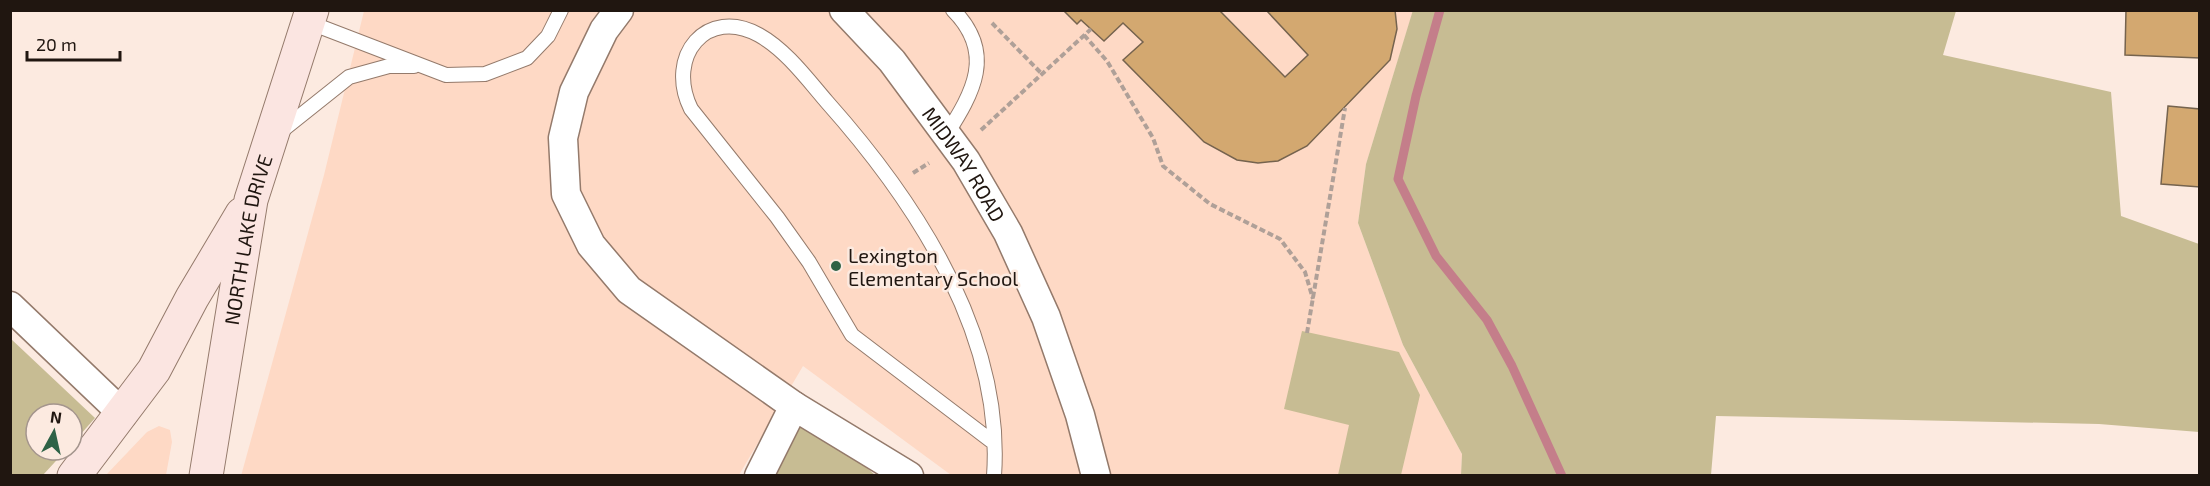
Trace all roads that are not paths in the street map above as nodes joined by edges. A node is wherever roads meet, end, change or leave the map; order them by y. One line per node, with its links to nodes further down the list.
1 (561, 10): 6 (lane)
2 (619, 10): 11 (street)
3 (844, 10): 7 (street, MIDWAY ROAD)
4 (953, 10): 7 (lane)
5 (310, 16): 6 (lane); 8 (main road, NORTH LAKE DRIVE)
6 (420, 66): 8 (lane)
7 (946, 135): 19 (street, MIDWAY ROAD)
8 (271, 139): 9 (main road, NORTH LAKE DRIVE)
9 (251, 200): 12 (main road); 15 (main road, NORTH LAKE DRIVE)
10 (10, 306): 12 (street)
11 (794, 406): 16 (street); 17 (street)
12 (123, 414): 14 (main road)
13 (994, 443): 13 (lane); 18 (lane)
14 (74, 476)
15 (206, 476)
16 (759, 476)
17 (909, 476)
18 (994, 476)
19 (1096, 476)

